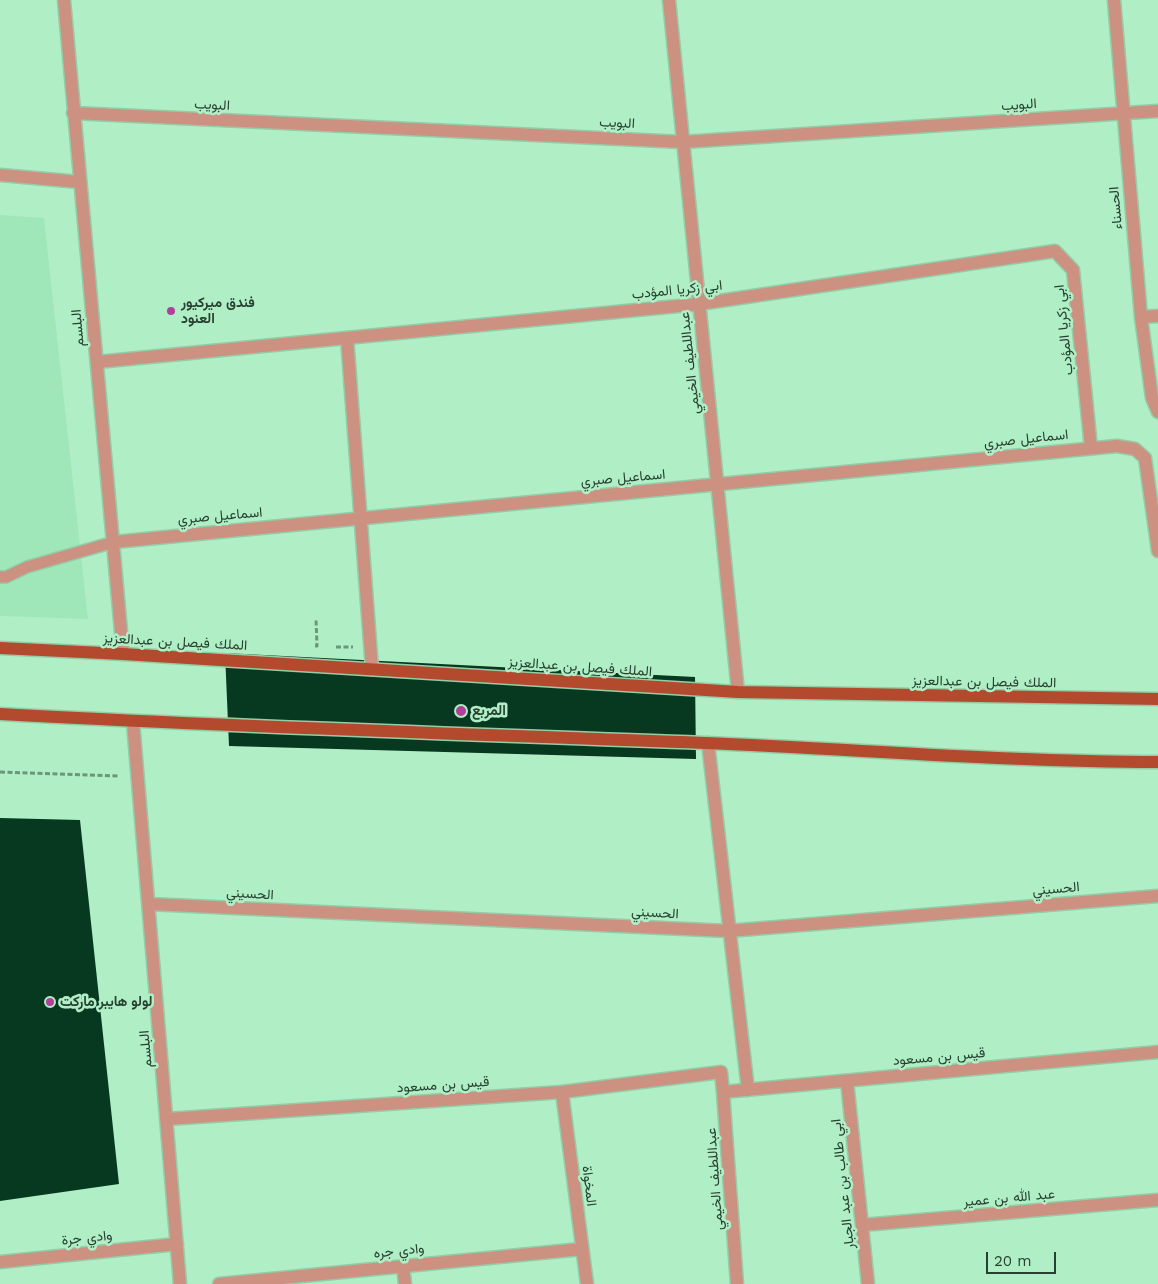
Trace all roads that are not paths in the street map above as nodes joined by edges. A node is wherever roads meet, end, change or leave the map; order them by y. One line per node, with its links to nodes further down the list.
1 (64, 0): 5 (street, البلسم)
2 (669, 0): 7 (street, عبداللطيف الخيمي)
3 (1114, 0): 6 (street, الحسناء)
4 (1158, 110): 6 (street, البويب)
5 (73, 114): 7 (street, البويب); 9 (street, البلسم)
6 (1123, 114): 7 (street, البويب); 12 (street, الحسناء)
7 (683, 142): 10 (street, عبداللطيف الخيمي)
8 (0, 175): 9 (street)
9 (80, 182): 14 (street, البلسم)
10 (699, 304): 13 (street, ابي زكريا المؤدب); 16 (street, ابي زكريا المؤدب); 17 (street, عبداللطيف الخيمي)
11 (1158, 316): 12 (street)
12 (1140, 317): 15 (street, الحسناء)
13 (347, 338): 14 (street, ابي زكريا المؤدب); 18 (street)
14 (96, 362): 19 (street, البلسم)
15 (1158, 412)
16 (1091, 448): 17 (street, اسماعيل صبري); 20 (street, اسماعيل صبري)
17 (717, 484): 18 (street, اسماعيل صبري); 25 (street, عبداللطيف الخيمي)
18 (361, 518): 19 (street, اسماعيل صبري); 24 (street)
19 (114, 542): 21 (lane); 23 (street, البلسم)
20 (1158, 551)
21 (0, 577)
22 (0, 648): 23 (main road, الملك فيصل بن عبدالعزيز)
23 (123, 654): 24 (main road, الملك فيصل بن عبدالعزيز)
24 (372, 669): 25 (main road, الملك فيصل بن عبدالعزيز)
25 (738, 692): 26 (main road, الملك فيصل بن عبدالعزيز)
26 (1158, 699)
27 (0, 714): 28 (main road)
28 (133, 722): 29 (main road); 32 (street, البلسم)
29 (708, 743): 30 (main road); 33 (street)
30 (1158, 762)
31 (1158, 896): 33 (street, الحسيني)
32 (149, 904): 33 (street, الحسيني); 40 (street, البلسم)
33 (728, 931): 37 (street)
34 (1158, 1052): 36 (street, قيس بن مسعود)
35 (721, 1072): 38 (street, قيس بن مسعود); 39 (street, عبداللطيف الخيمي)
36 (847, 1081): 37 (street, قيس بن مسعود); 42 (street, ابي طالب بن عبد الجبار)
37 (748, 1090): 39 (street, قيس بن مسعود)
38 (562, 1092): 40 (street, قيس بن مسعود); 44 (street, المخواة)
39 (724, 1092): 51 (street, عبداللطيف الخيمي)
40 (167, 1118): 43 (street, البلسم)
41 (1158, 1200): 42 (street, عبد الله بن عمير)
42 (862, 1225): 52 (street, ابي طالب بن عبد الجبار)
43 (177, 1244): 45 (street, وادي جرة); 47 (street, البلسم)
44 (582, 1249): 46 (street, وادي جره); 50 (street, المخواة)
45 (0, 1262)
46 (403, 1266): 48 (street, وادي جره); 49 (street)
47 (180, 1284)
48 (220, 1284)
49 (405, 1284)
50 (587, 1284)
51 (737, 1284)
52 (868, 1284)

